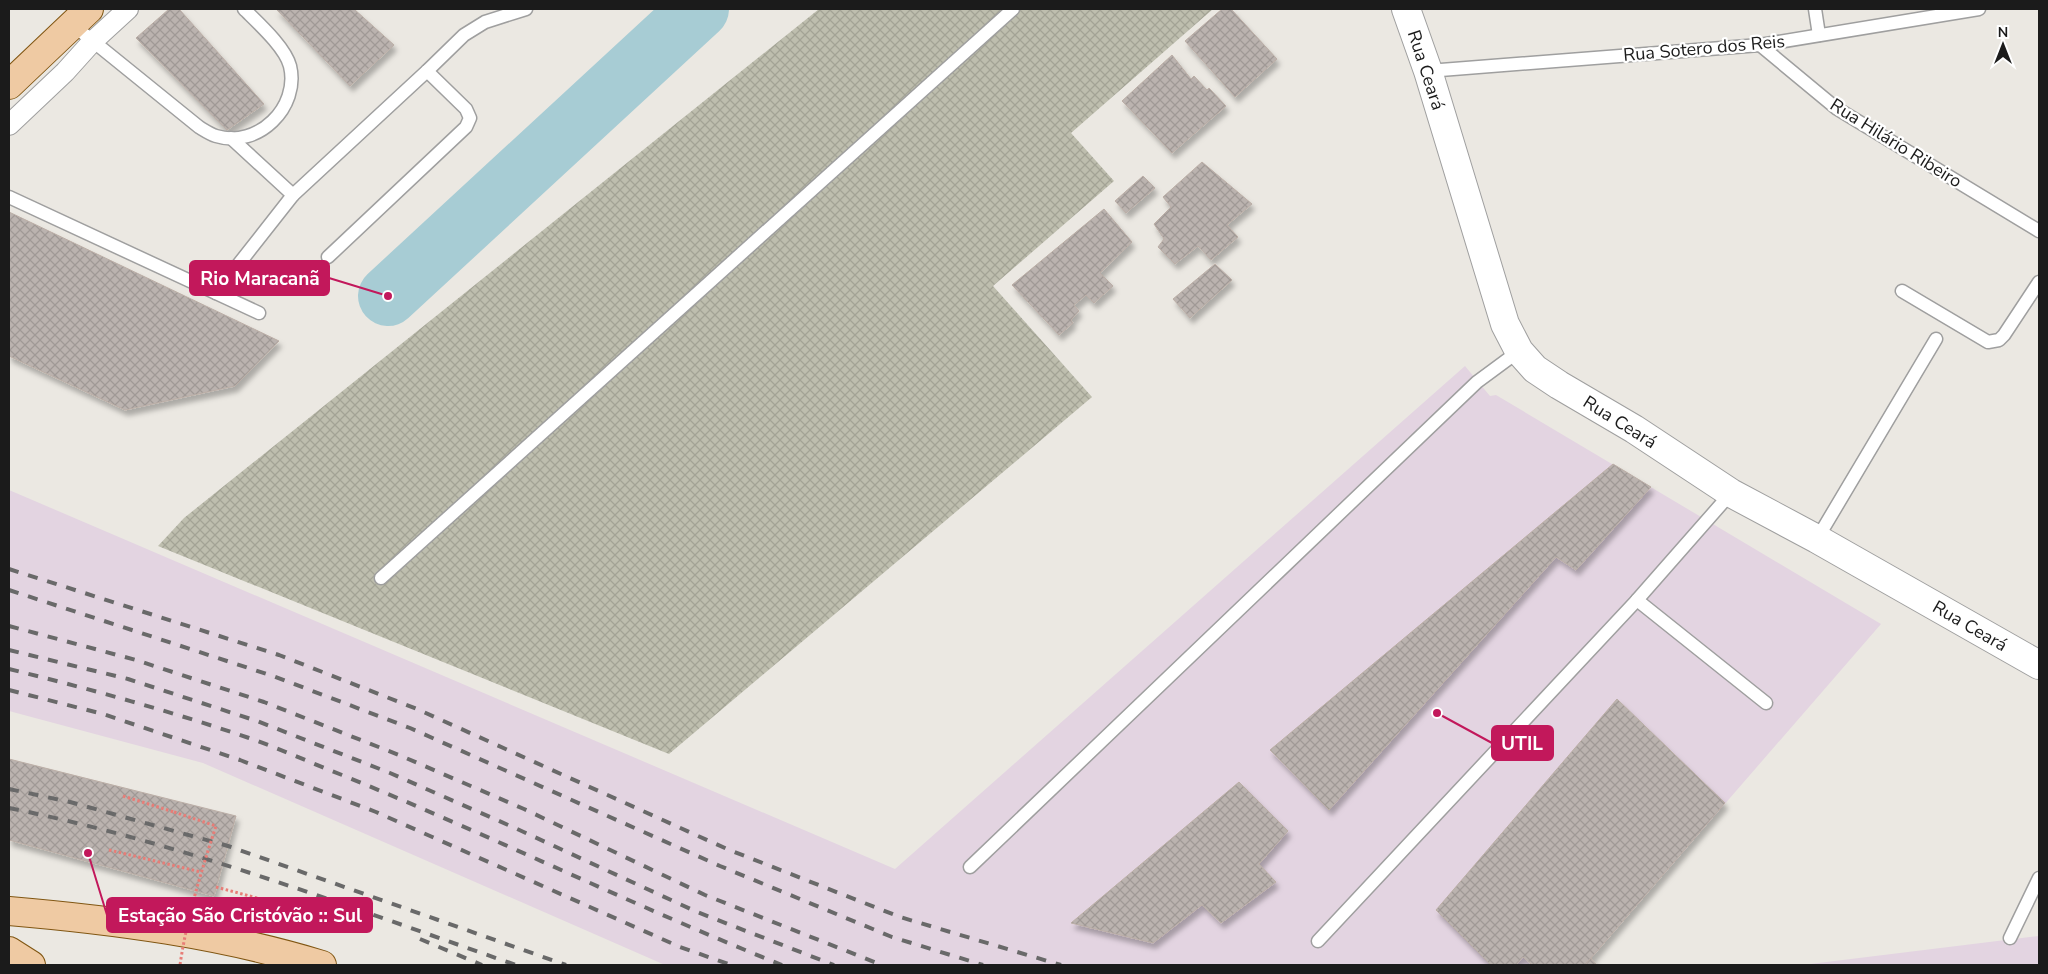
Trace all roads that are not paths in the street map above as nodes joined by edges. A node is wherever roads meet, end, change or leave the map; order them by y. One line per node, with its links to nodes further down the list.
1 (128, 9): 8 (street)
2 (244, 9): 15 (lane)
3 (526, 9): 11 (lane)
4 (1013, 9): 28 (lane)
5 (1406, 9): 12 (street, Rua Ceará)
6 (1815, 9): 9 (lane)
7 (1978, 9): 9 (lane, Rua Sotero dos Reis)
8 (85, 25): 13 (main road); 14 (street); 15 (lane)
9 (1819, 35): 10 (lane, Rua Sotero dos Reis)
10 (1760, 45): 12 (lane, Rua Sotero dos Reis); 18 (lane, Rua Hilário Ribeiro)
11 (427, 71): 16 (lane); 19 (lane)
12 (1428, 71): 25 (street, Rua Ceará)
13 (9, 84)
14 (9, 125)
15 (231, 138): 16 (lane)
16 (293, 195): 22 (lane)
17 (9, 197): 22 (lane)
18 (2039, 231)
19 (328, 257)
20 (2039, 282): 21 (lane)
21 (1902, 291)
22 (216, 292): 23 (lane)
23 (258, 313)
24 (1936, 339): 27 (lane)
25 (1519, 351): 26 (street, Rua Ceará); 32 (lane)
26 (1731, 493): 27 (street, Rua Ceará); 29 (lane)
27 (1817, 539): 30 (street, Rua Ceará)
28 (381, 578)
29 (1637, 600): 31 (lane); 36 (lane)
30 (2039, 665)
31 (1766, 703)
32 (970, 866)
33 (2039, 878): 35 (lane)
34 (9, 911): 39 (main road)
35 (2010, 938)
36 (1318, 941)
37 (9, 951): 38 (main road)
38 (31, 965)
39 (322, 965)

